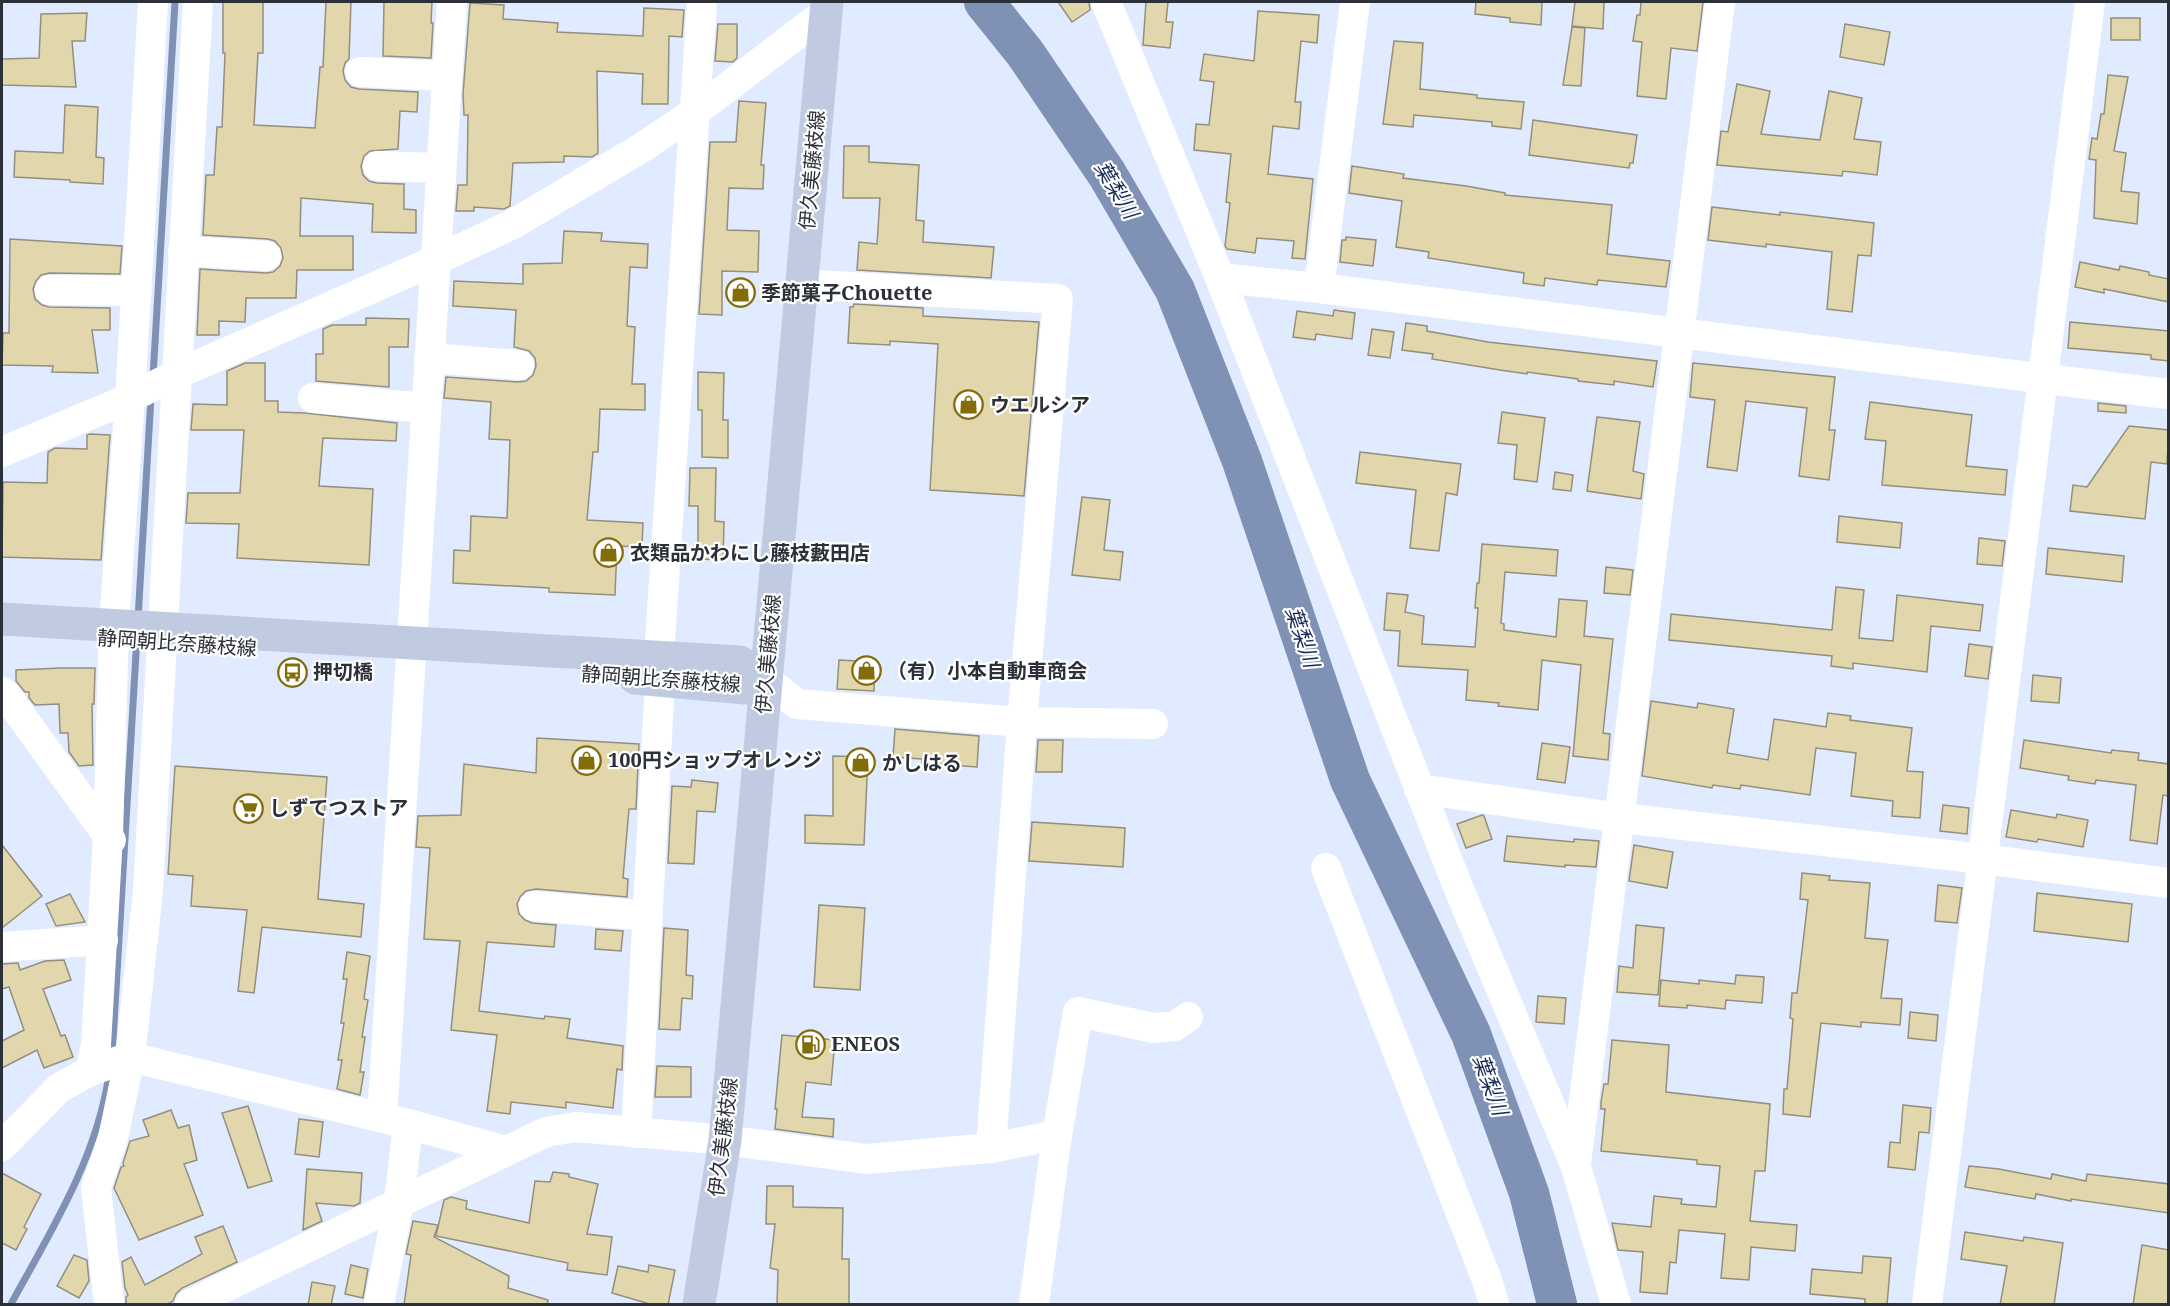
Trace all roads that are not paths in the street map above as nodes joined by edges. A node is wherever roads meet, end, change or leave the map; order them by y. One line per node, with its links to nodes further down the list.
1 (153, 2): 22 (street)
2 (198, 2): 15 (street)
3 (452, 2): 11 (street)
4 (702, 2): 12 (street)
5 (1106, 2): 18 (street)
6 (1355, 2): 20 (street)
7 (1720, 2): 23 (street)
8 (2090, 2): 27 (street)
9 (827, 7): 12 (street); 19 (main road, 伊久美藤枝線)
10 (360, 72): 11 (street)
11 (447, 76): 14 (street)
12 (695, 112): 17 (street); 38 (street)
13 (378, 166): 14 (street)
14 (441, 168): 17 (street)
15 (183, 251): 16 (street); 26 (street)
16 (266, 256)
17 (435, 261): 24 (street); 26 (street)
18 (1220, 278): 20 (street); 43 (street)
19 (801, 284): 39 (main road, 伊久美藤枝線); 41 (street)
20 (1319, 288): 23 (street)
21 (50, 290): 22 (street)
22 (137, 291): 29 (street)
23 (1678, 333): 27 (street); 44 (street)
24 (429, 358): 25 (street); 31 (street)
25 (519, 365)
26 (175, 375): 29 (street); 36 (street)
27 (2042, 378): 28 (street); 46 (street)
28 (2169, 394)
29 (130, 398): 32 (street); 35 (street)
30 (313, 398): 31 (street)
31 (426, 408): 37 (street)
32 (2, 452)
33 (2, 619): 35 (main road, 静岡朝比奈藤枝線)
34 (2, 631): 35 (main road, 静岡朝比奈藤枝線)
35 (113, 631): 36 (main road, 静岡朝比奈藤枝線); 45 (street)
36 (163, 634): 37 (main road, 静岡朝比奈藤枝線); 49 (street)
37 (411, 651): 38 (main road, 静岡朝比奈藤枝線); 57 (street)
38 (660, 669): 39 (main road, 静岡朝比奈藤枝線); 51 (street)
39 (766, 679): 41 (street); 60 (main road, 伊久美藤枝線)
40 (3, 690): 45 (street)
41 (1022, 722): 42 (street); 62 (street)
42 (1153, 724)
43 (1419, 789): 44 (street); 64 (street)
44 (1621, 818): 46 (street); 64 (street)
45 (108, 836): 49 (street); 52 (street)
46 (1983, 859): 48 (street); 73 (street)
47 (1326, 868): 71 (street)
48 (2169, 883)
49 (148, 891): 55 (street)
50 (534, 906): 51 (street)
51 (648, 916): 58 (street)
52 (103, 940): 53 (street); 56 (street)
53 (2, 947)
54 (1188, 1017): 59 (street)
55 (130, 1057): 56 (street); 57 (street); 66 (street)
56 (90, 1071): 61 (street)
57 (395, 1120): 63 (street); 65 (street)
58 (636, 1133): 60 (street); 63 (street)
59 (1057, 1135): 62 (street); 70 (street)
60 (725, 1140): 62 (street); 69 (main road, 伊久美藤枝線)
61 (2, 1146)
62 (991, 1148)
63 (506, 1151): 65 (street)
64 (1576, 1167): 72 (street)
65 (399, 1202): 67 (street); 68 (street)
66 (109, 1305)
67 (190, 1305)
68 (379, 1305)
69 (699, 1305)
70 (1034, 1305)
71 (1494, 1305)
72 (1616, 1305)
73 (1927, 1305)

